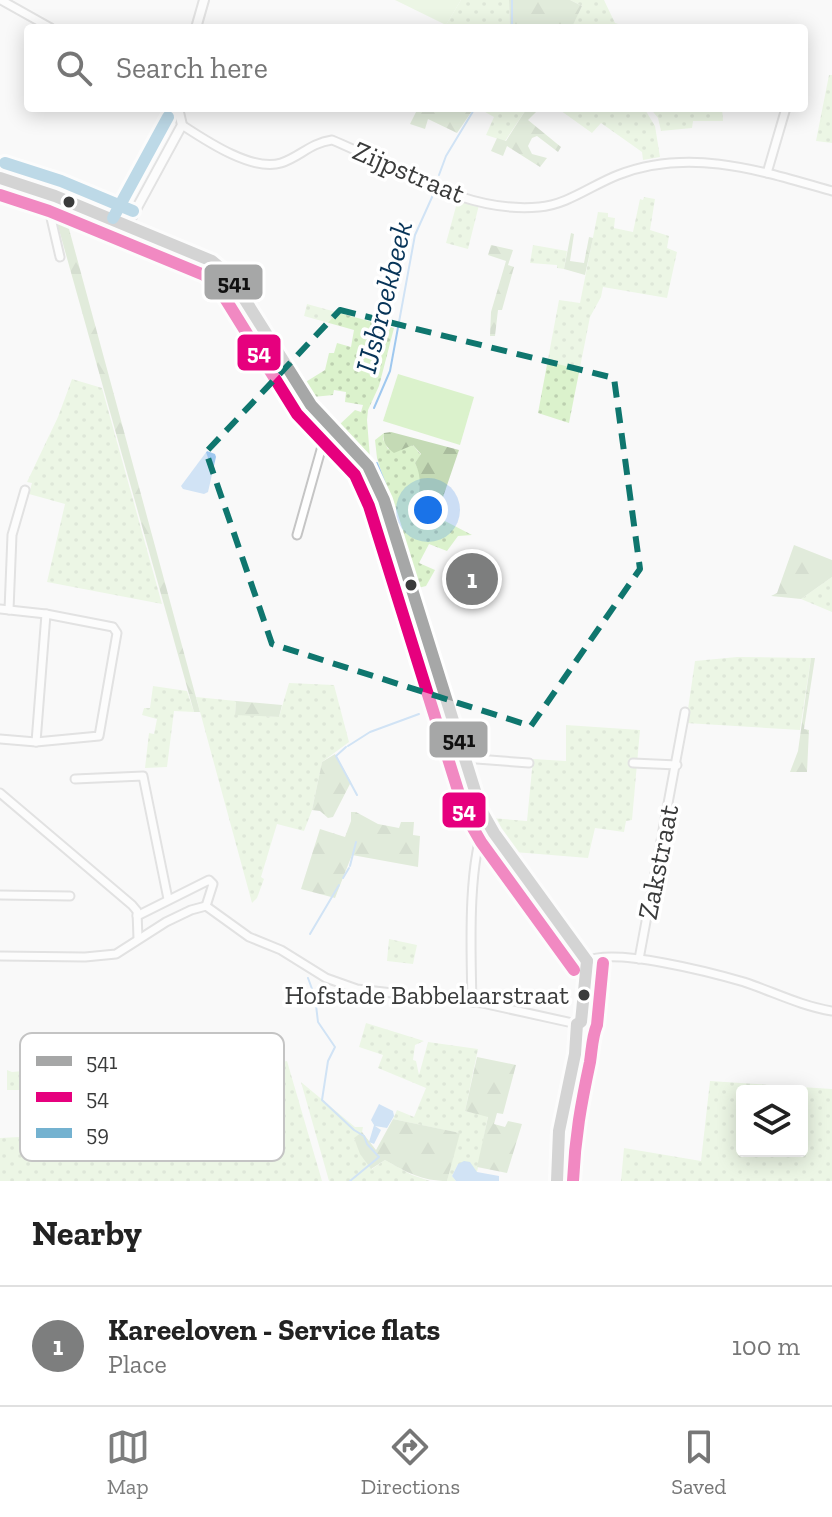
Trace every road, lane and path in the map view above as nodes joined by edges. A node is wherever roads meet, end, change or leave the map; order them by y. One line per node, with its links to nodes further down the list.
1 (1, 0): 3 (street)
2 (204, 0): 4 (street)
3 (43, 24)
4 (197, 24)
5 (179, 112): 7 (street)
6 (785, 112): 8 (street)
7 (182, 125): 8 (street, Zijpstraat); 13 (street)
8 (767, 173): 10 (street, Zijpstraat)
9 (0, 178): 11 (street)
10 (832, 191)
11 (45, 192): 12 (street); 14 (street)
12 (55, 196): 13 (street)
13 (127, 226): 15 (street)
14 (60, 257)
15 (328, 425): 19 (street); 25 (street)
16 (25, 490): 18 (street)
17 (0, 535): 18 (street)
18 (12, 535): 20 (street)
19 (297, 535)
20 (4, 610): 21 (street)
21 (46, 614): 24 (street); 24 (street)
22 (685, 712): 28 (street, Zakstraat)
23 (0, 739): 24 (street)
24 (36, 742)
25 (463, 758): 26 (street); 31 (street)
26 (529, 763)
27 (633, 763): 28 (street, Zakstraat)
28 (677, 765): 39 (street, Zakstraat)
29 (75, 779): 34 (street)
30 (0, 793): 36 (street)
31 (486, 819): 40 (street); 41 (street)
32 (0, 895): 33 (street)
33 (70, 896)
34 (168, 899): 35 (street); 36 (street)
35 (206, 906): 37 (street); 41 (street)
36 (137, 916): 37 (street)
37 (138, 939): 38 (street)
38 (0, 956)
39 (639, 959): 40 (street); 42 (street)
40 (587, 961): 43 (street)
41 (472, 1002): 43 (street)
42 (832, 1011)
43 (577, 1024): 44 (street)
44 (557, 1181)

